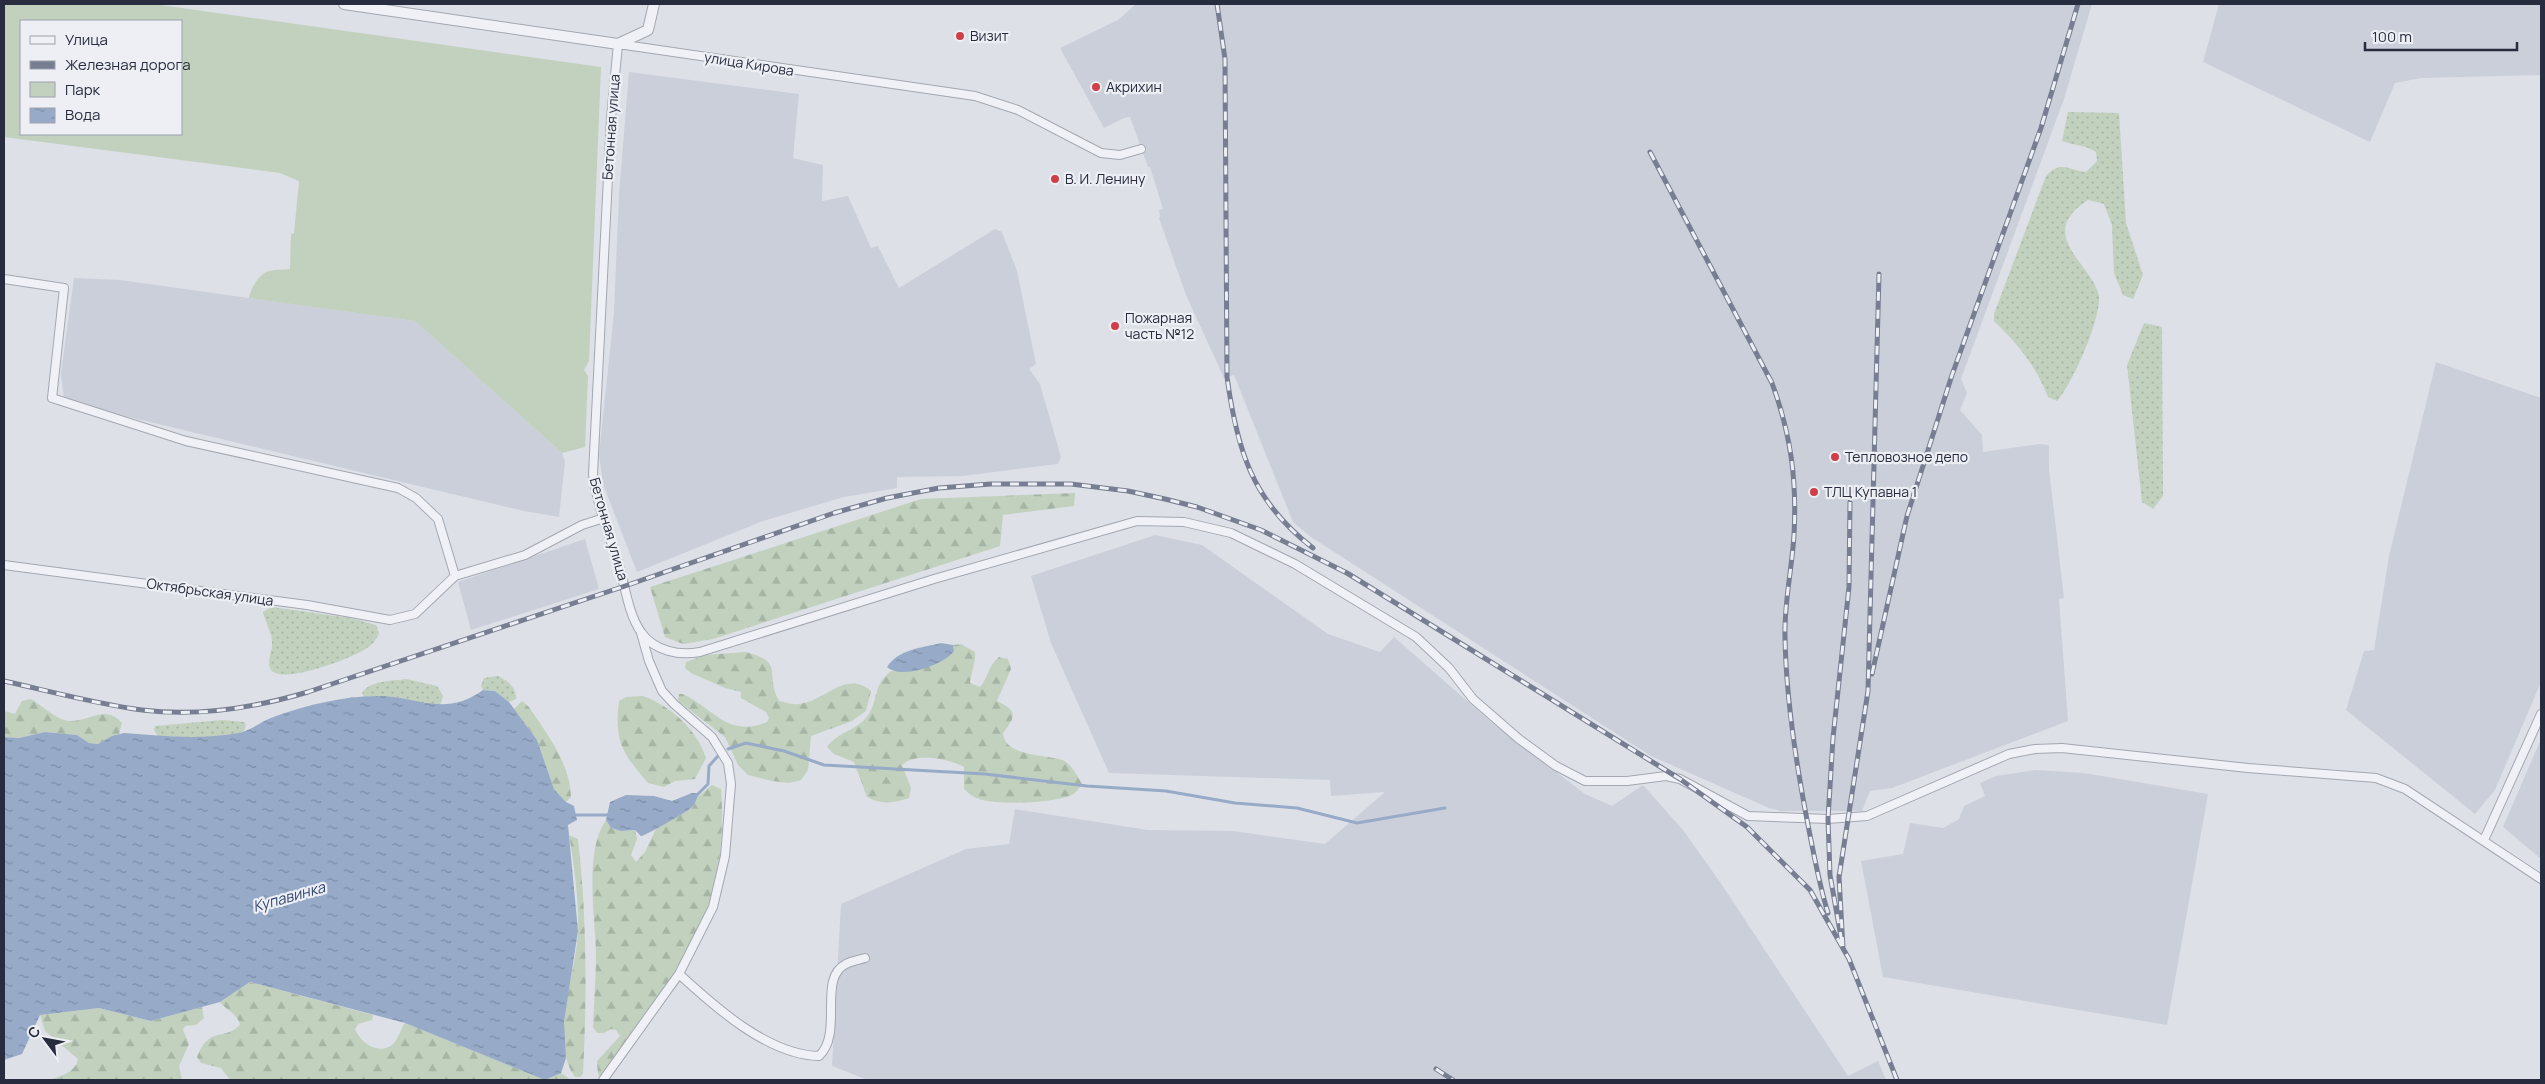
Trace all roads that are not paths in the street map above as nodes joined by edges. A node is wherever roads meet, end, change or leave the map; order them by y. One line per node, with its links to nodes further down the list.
1 (344, 4): 3 (street, улица Кирова)
2 (654, 4): 3 (street)
3 (618, 44): 4 (street, улица Кирова); 6 (street, Бетонная улица)
4 (1141, 149)
5 (4, 279): 8 (street)
6 (604, 518): 8 (street); 9 (street, Бетонная улица)
7 (4, 565): 8 (street, Октябрьская улица)
8 (455, 576)
9 (641, 632): 11 (street); 14 (street, Бетонная улица)
10 (2541, 714): 11 (street)
11 (2484, 840): 12 (street)
12 (2541, 879)
13 (865, 958): 14 (street)
14 (679, 974): 15 (street, Бетонная улица)
15 (603, 1080)

